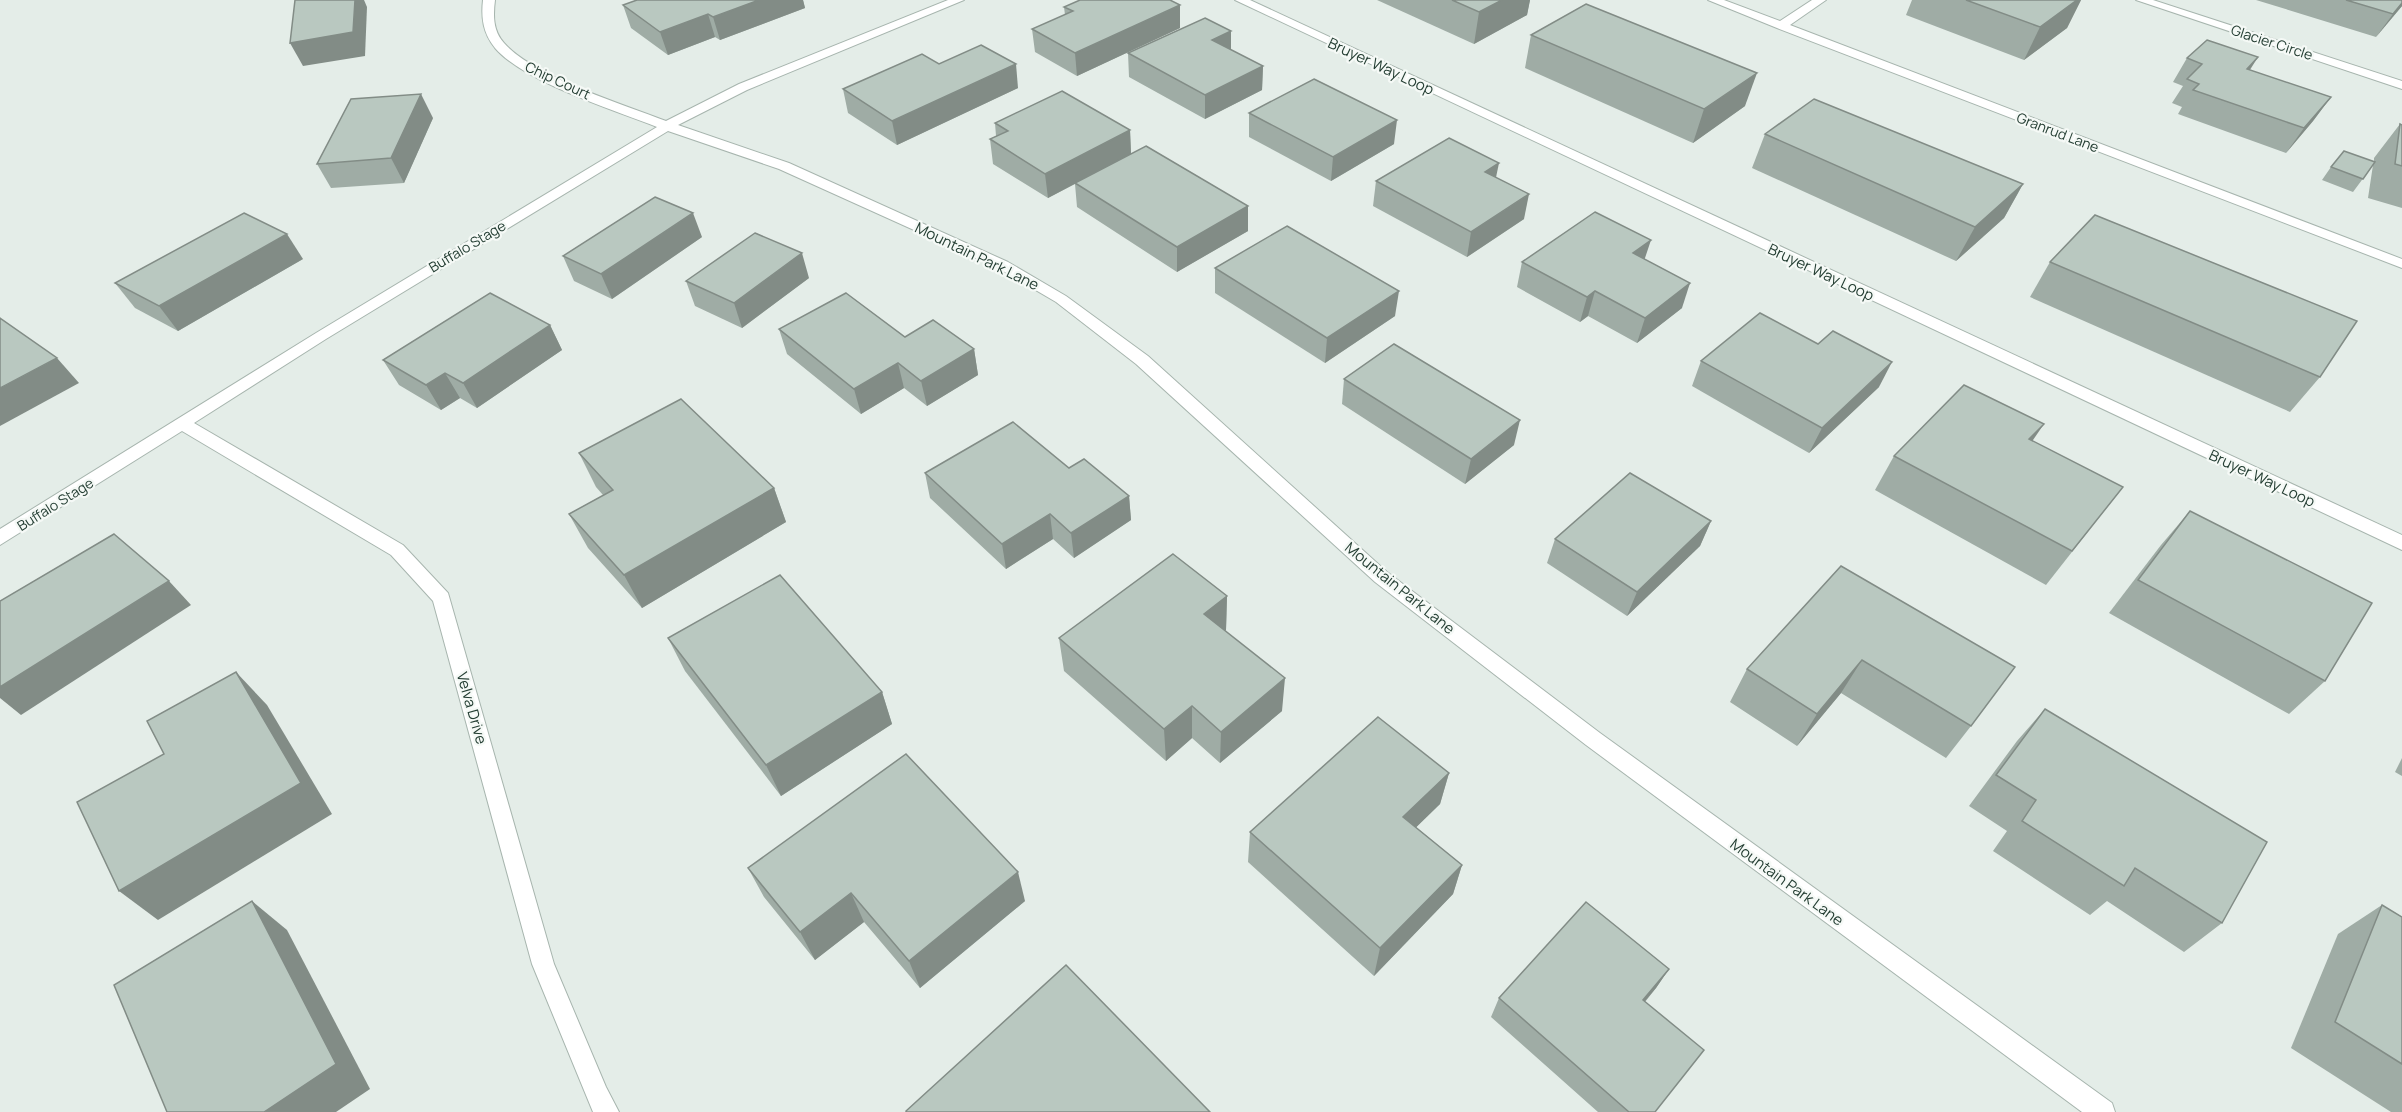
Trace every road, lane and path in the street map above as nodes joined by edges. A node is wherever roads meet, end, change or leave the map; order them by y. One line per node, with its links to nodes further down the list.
1 (489, 0): 9 (street, Chip Court)
2 (958, 0): 9 (street, Buffalo Stage)
3 (1241, 0): 13 (street, Bruyer Way Loop)
4 (1714, 0): 7 (street, Granrud Lane)
5 (1820, 0): 7 (street)
6 (2142, 0): 8 (street, Glacier Circle)
7 (1781, 26): 10 (street, Granrud Lane)
8 (2402, 85)
9 (667, 126): 11 (street, Buffalo Stage); 15 (street, Mountain Park Lane)
10 (2402, 264)
11 (183, 424): 12 (street, Buffalo Stage); 14 (street, Velva Drive)
12 (0, 538)
13 (2402, 543)
14 (607, 1112)
15 (2103, 1112)

